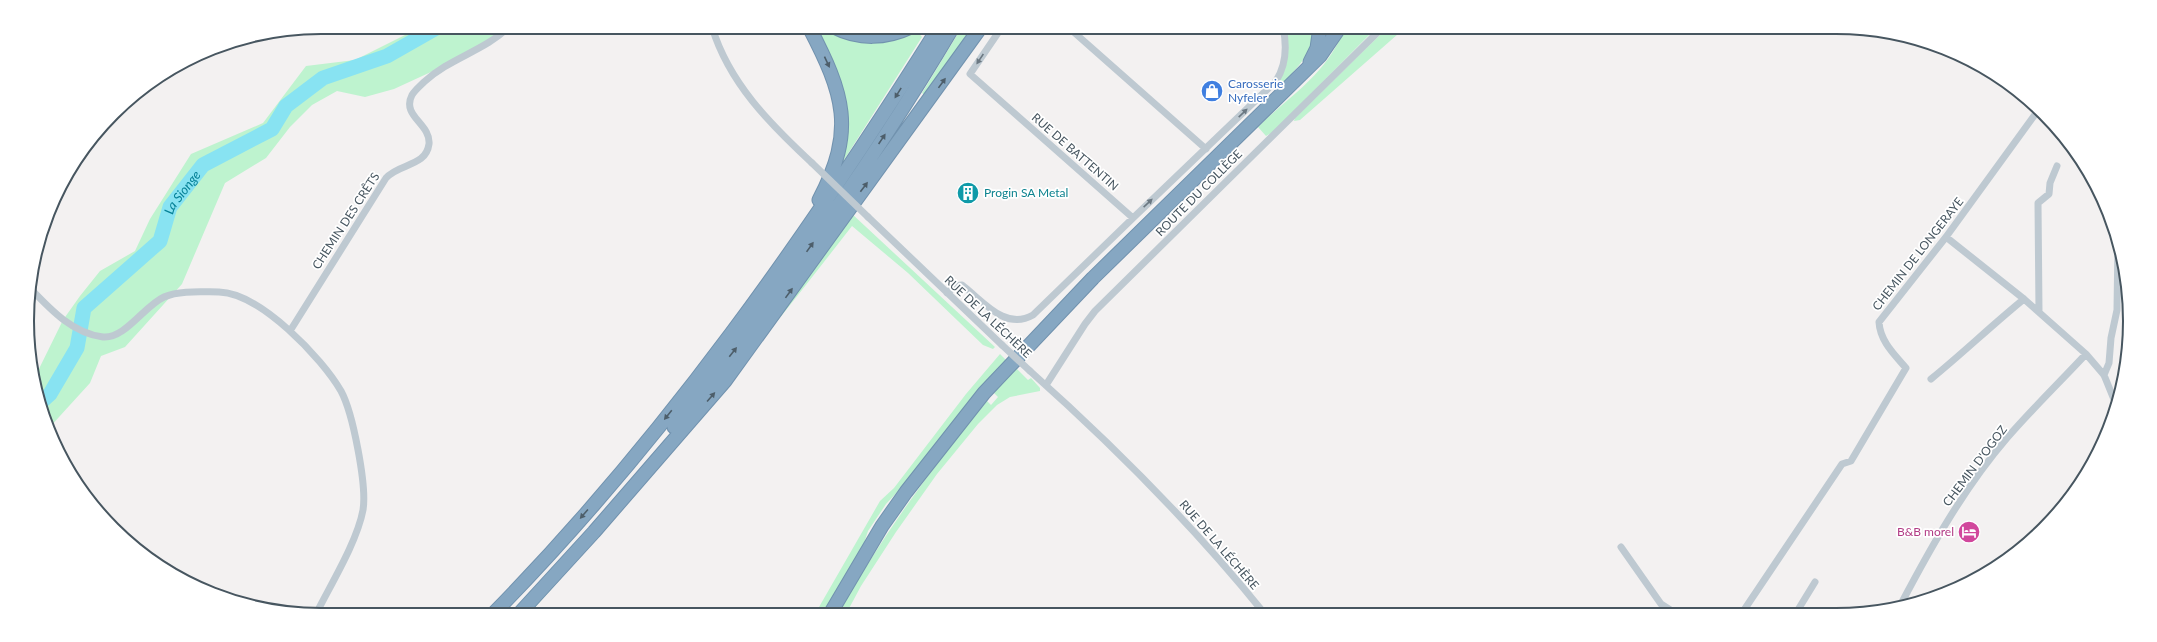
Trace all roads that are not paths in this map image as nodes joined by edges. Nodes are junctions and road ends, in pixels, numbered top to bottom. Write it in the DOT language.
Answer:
graph roads {
  1 [pos="500,34"];
  2 [pos="715,34"];
  3 [pos="813,34"];
  4 [pos="852,34"];
  5 [pos="893,34"];
  6 [pos="935,34"];
  7 [pos="949,34"];
  8 [pos="976,34"];
  9 [pos="997,34"];
  10 [pos="1076,34"];
  11 [pos="1284,34"];
  12 [pos="1319,34"];
  13 [pos="1335,34"];
  14 [pos="1375,34"];
  15 [pos="1308,66"];
  16 [pos="2035,114"];
  17 [pos="1206,149"];
  18 [pos="2057,166"];
  19 [pos="845,195"];
  20 [pos="1133,218"];
  21 [pos="1946,237"];
  22 [pos="793,250"];
  23 [pos="2118,268"];
  24 [pos="947,293"];
  25 [pos="35,294"];
  26 [pos="2024,298"];
  27 [pos="2039,311"];
  28 [pos="290,331"];
  29 [pos="2086,354"];
  30 [pos="2104,375"];
  31 [pos="1931,379"];
  32 [pos="1046,385"];
  33 [pos="2113,395"];
  34 [pos="1622,547"];
  35 [pos="1815,582"];
  36 [pos="1903,599"];
  37 [pos="319,608"];
  38 [pos="499,608"];
  39 [pos="514,608"];
  40 [pos="524,608"];
  41 [pos="833,608"];
  42 [pos="1259,608"];
  43 [pos="1667,608"];
  44 [pos="1745,608"];
  45 [pos="1799,608"];
  1 -- 28 [label="street, CHEMIN DES CRÊTS"];
  2 -- 19 [label="street, RUE DE LA LÉCHÈRE, bridge"];
  3 -- 22 [label="highway, one-way"];
  4 -- 5 [label="highway"];
  6 -- 22 [label="highway, one-way"];
  19 -- 7 [label="highway, one-way"];
  40 -- 8 [label="highway, one-way"];
  9 -- 20 [label="street, RUE DE BATTENTIN, one-way"];
  10 -- 17 [label="street"];
  17 -- 11 [label="street, one-way"];
  12 -- 15 [label="highway"];
  13 -- 15 [label="highway"];
  14 -- 32 [label="street, ROUTE DU COLLÈGE"];
  15 -- 41 [label="highway"];
  16 -- 21 [label="street, CHEMIN DE LONGERAYE"];
  20 -- 17 [label="street, one-way"];
  18 -- 27 [label="street"];
  19 -- 24 [label="street, RUE DE LA LÉCHÈRE, bridge"];
  39 -- 19 [label="highway, one-way"];
  20 -- 24 [label="street"];
  21 -- 26 [label="street"];
  21 -- 44 [label="street, CHEMIN DE LONGERAYE"];
  22 -- 38 [label="highway, one-way"];
  23 -- 30 [label="street"];
  24 -- 32 [label="street, RUE DE LA LÉCHÈRE, bridge"];
  25 -- 28 [label="street"];
  26 -- 27 [label="street"];
  26 -- 31 [label="street"];
  27 -- 29 [label="street"];
  28 -- 37 [label="street"];
  29 -- 30 [label="street"];
  29 -- 36 [label="street, CHEMIN D'OGOZ"];
  30 -- 33 [label="street"];
  32 -- 42 [label="street, RUE DE LA LÉCHÈRE"];
  34 -- 43 [label="street"];
  35 -- 45 [label="street"];
}
